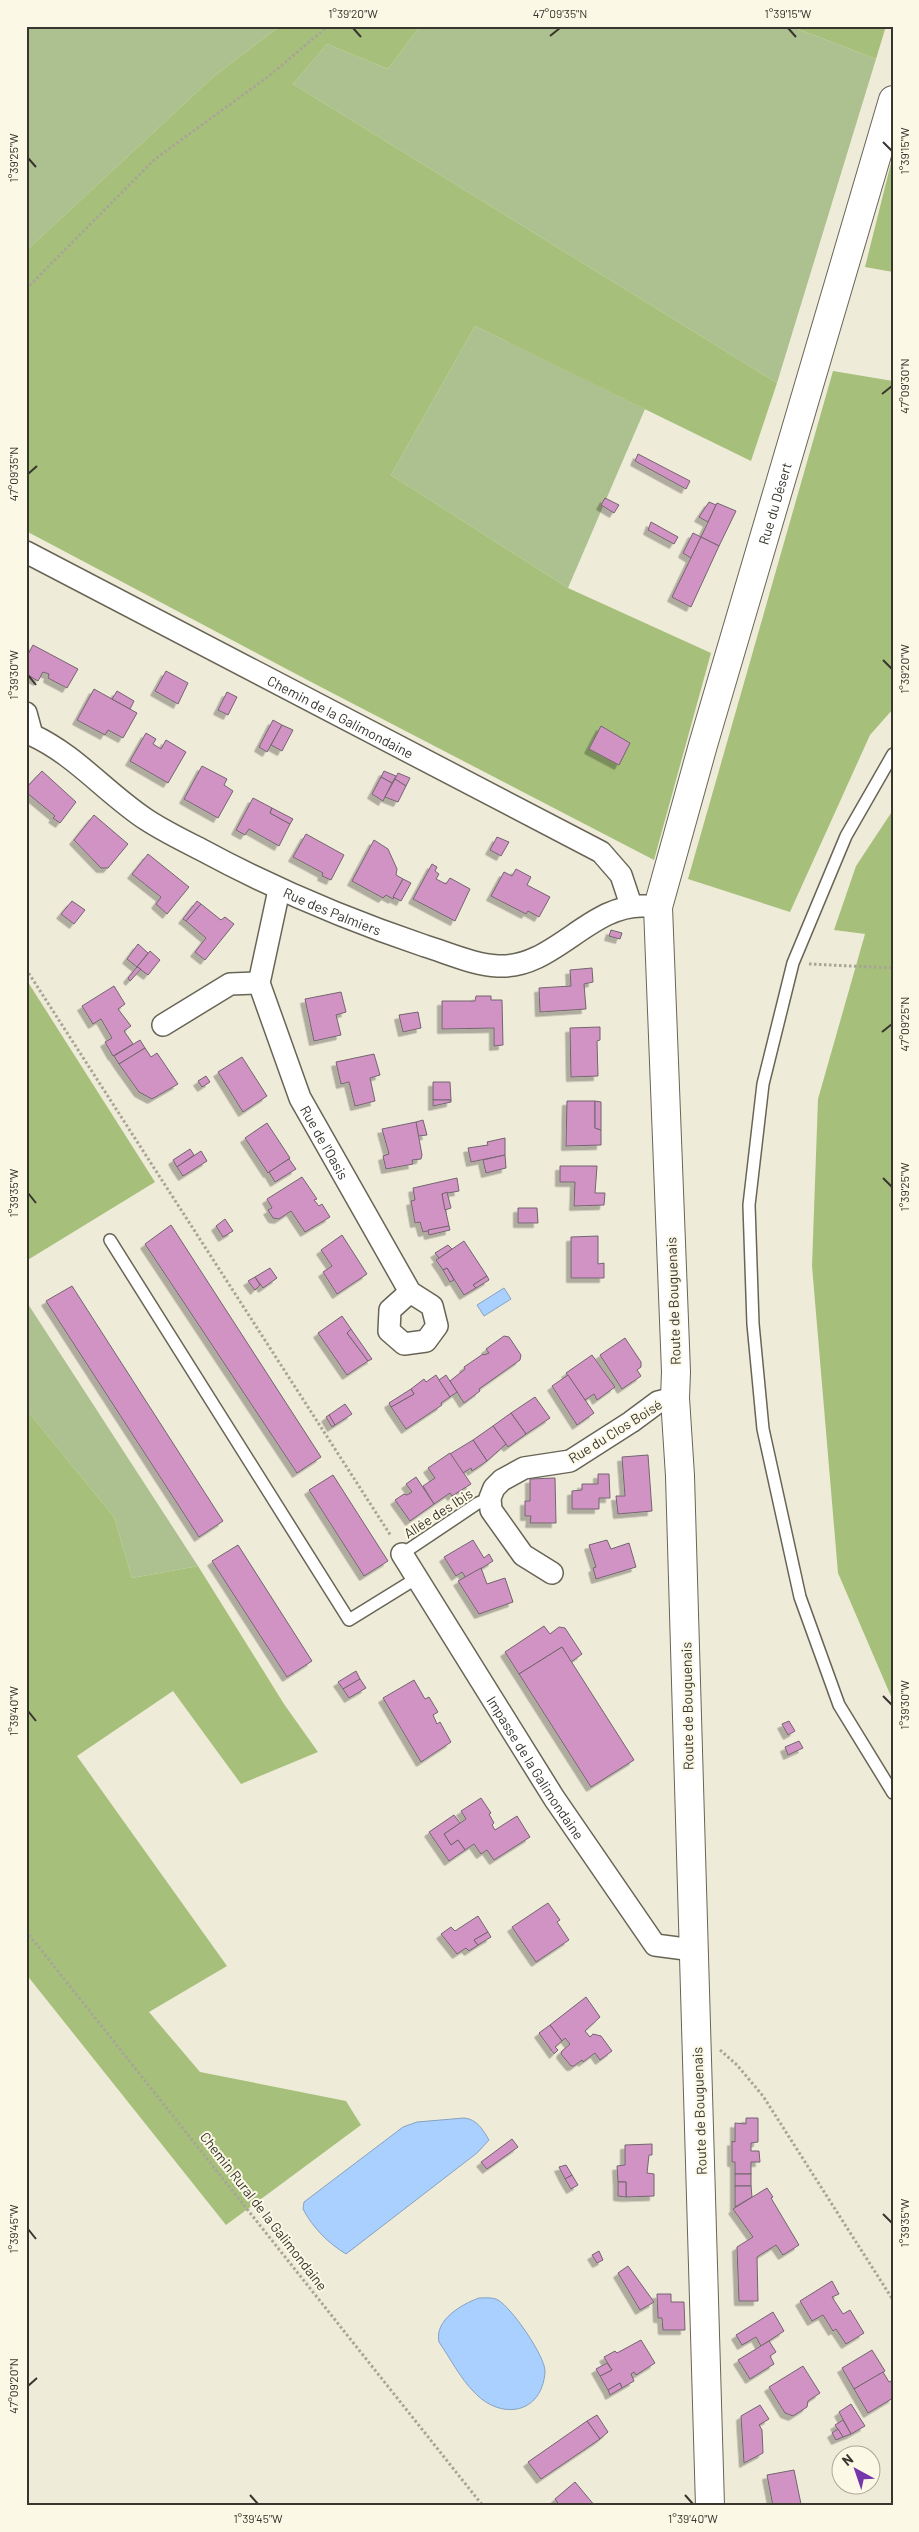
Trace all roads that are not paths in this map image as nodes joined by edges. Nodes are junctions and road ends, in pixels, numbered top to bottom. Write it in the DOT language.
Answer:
graph roads {
  1 [pos="893,100"];
  2 [pos="26,552"];
  3 [pos="26,713"];
  4 [pos="29,738"];
  5 [pos="893,754"];
  6 [pos="279,890"];
  7 [pos="645,906"];
  8 [pos="259,983"];
  9 [pos="163,1025"];
  10 [pos="110,1240"];
  11 [pos="410,1292"];
  12 [pos="674,1398"];
  13 [pos="490,1498"];
  14 [pos="402,1554"];
  15 [pos="552,1573"];
  16 [pos="417,1578"];
  17 [pos="893,1793"];
  18 [pos="693,1950"];
  19 [pos="710,2506"];
  1 -- 7 [label="street, Rue du Désert"];
  2 -- 7 [label="street, Chemin de la Galimondaine"];
  3 -- 4 [label="street, Rue des Palmiers"];
  4 -- 6 [label="street, Rue des Palmiers"];
  5 -- 17 [label="lane"];
  6 -- 7 [label="street, Rue des Palmiers"];
  6 -- 8 [label="street"];
  7 -- 12 [label="street, Route de Bouguenais"];
  8 -- 9 [label="street"];
  8 -- 11 [label="street, Rue de l'Oasis"];
  10 -- 16 [label="lane"];
  12 -- 13 [label="street, Rue du Clos Boisé"];
  12 -- 18 [label="street, Route de Bouguenais"];
  13 -- 14 [label="lane, Allée des Ibis"];
  13 -- 15 [label="street"];
  14 -- 16 [label="street, Impasse de la Galimondaine"];
  16 -- 18 [label="street, Impasse de la Galimondaine"];
  18 -- 19 [label="street, Route de Bouguenais"];
}
